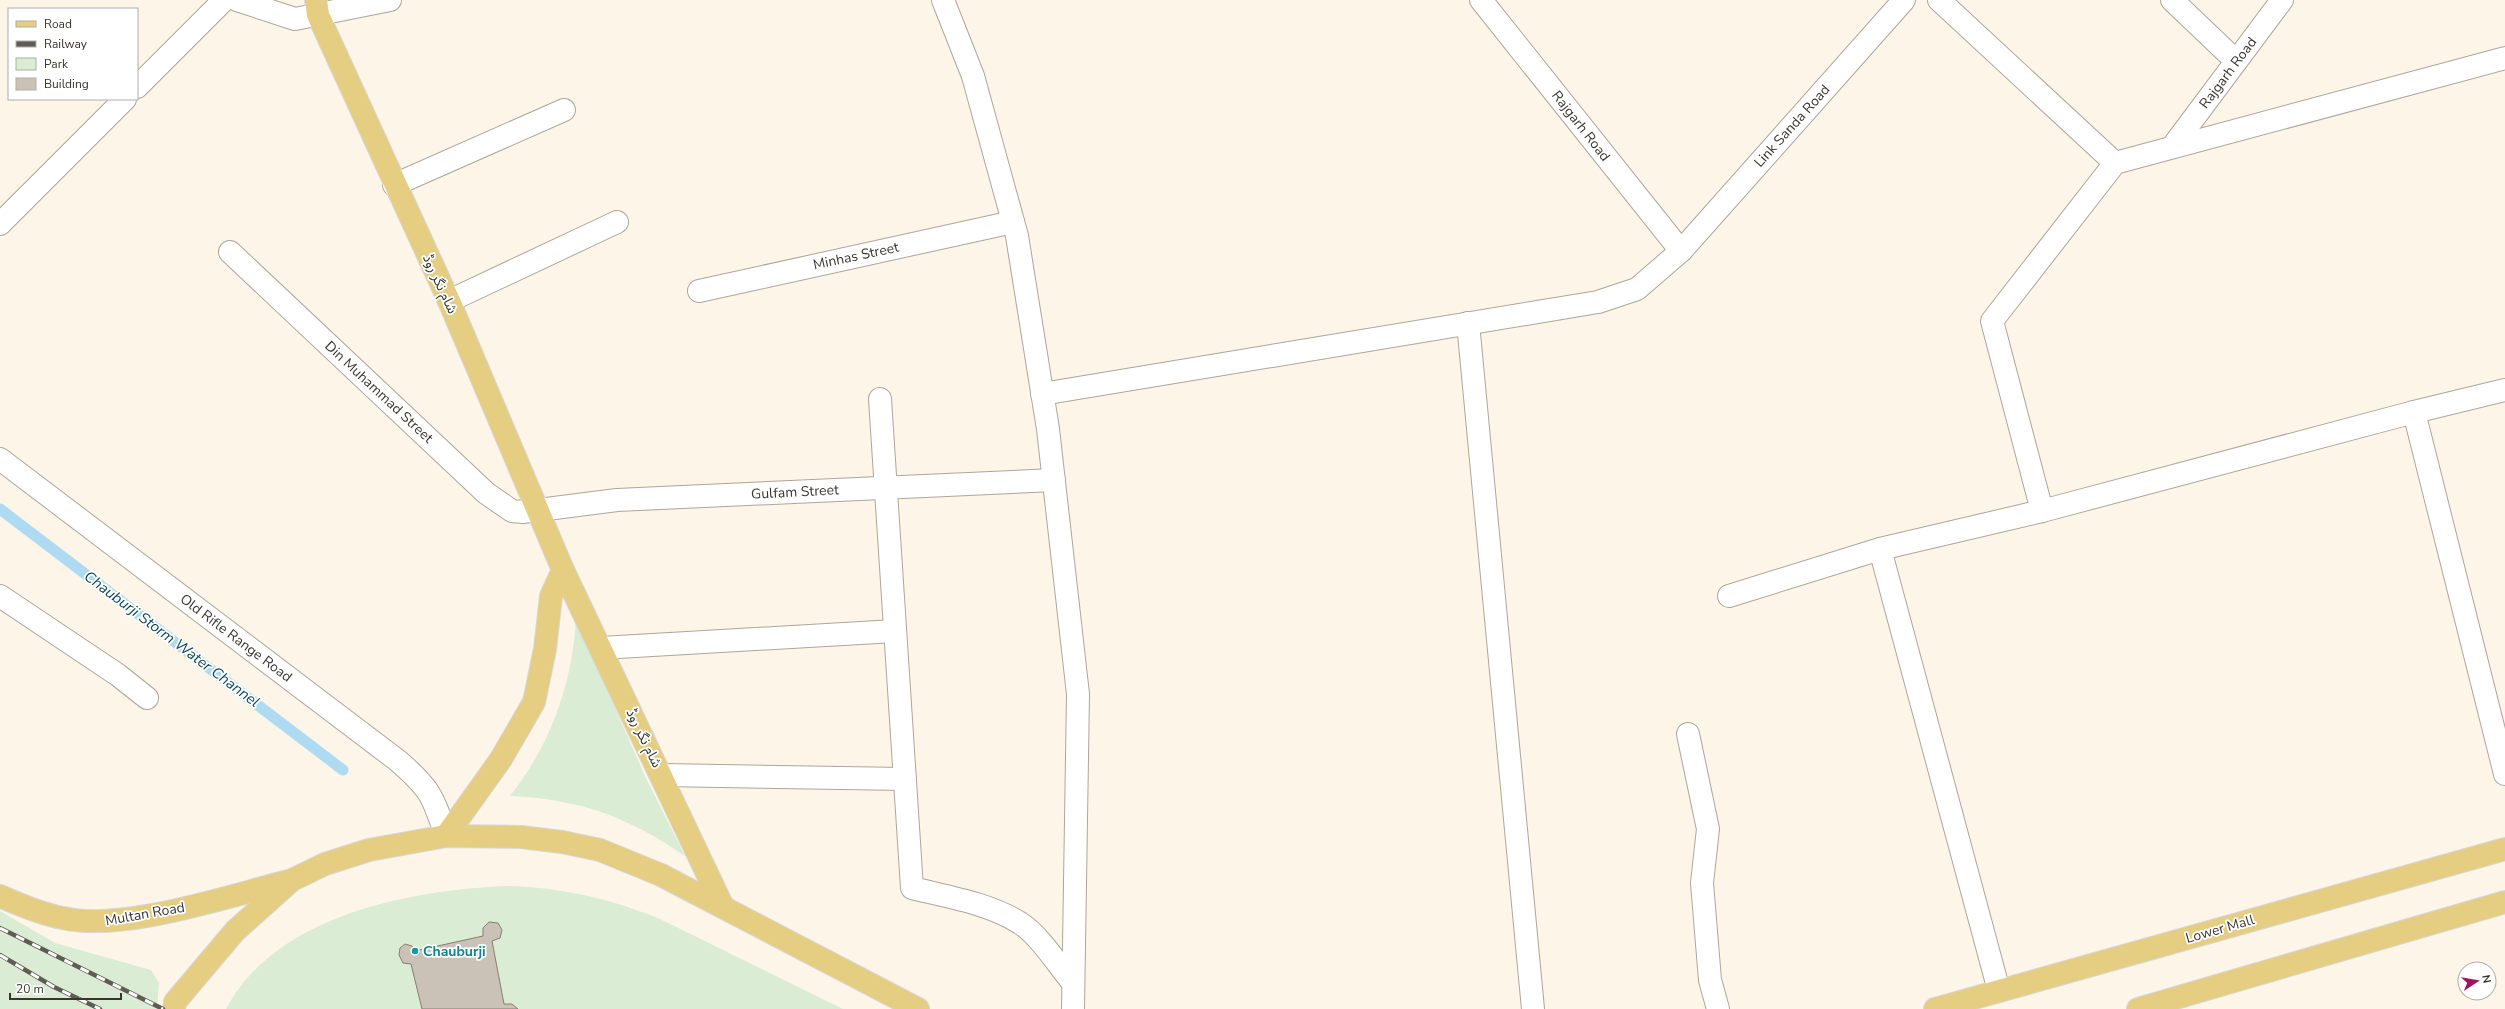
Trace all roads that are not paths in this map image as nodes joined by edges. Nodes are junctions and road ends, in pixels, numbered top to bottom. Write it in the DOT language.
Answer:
graph roads {
  1 [pos="224,0"];
  2 [pos="237,0"];
  3 [pos="390,0"];
  4 [pos="943,0"];
  5 [pos="1481,0"];
  6 [pos="1904,0"];
  7 [pos="1939,0"];
  8 [pos="2172,0"];
  9 [pos="2282,0"];
  10 [pos="317,7"];
  11 [pos="2505,58"];
  12 [pos="2236,61"];
  13 [pos="138,86"];
  14 [pos="124,100"];
  15 [pos="564,110"];
  16 [pos="2173,146"];
  17 [pos="2115,163"];
  18 [pos="394,185"];
  19 [pos="617,222"];
  20 [pos="1013,222"];
  21 [pos="0,224"];
  22 [pos="230,252"];
  23 [pos="1681,252"];
  24 [pos="699,291"];
  25 [pos="449,301"];
  26 [pos="1468,323"];
  27 [pos="2505,390"];
  28 [pos="1042,394"];
  29 [pos="880,398"];
  30 [pos="2414,412"];
  31 [pos="0,459"];
  32 [pos="1054,480"];
  33 [pos="885,488"];
  34 [pos="537,510"];
  35 [pos="2042,511"];
  36 [pos="1880,549"];
  37 [pos="562,570"];
  38 [pos="0,596"];
  39 [pos="1729,596"];
  40 [pos="895,631"];
  41 [pos="601,648"];
  42 [pos="147,698"];
  43 [pos="1688,734"];
  44 [pos="2505,774"];
  45 [pos="662,775"];
  46 [pos="905,779"];
  47 [pos="446,836"];
  48 [pos="2505,849"];
  49 [pos="292,880"];
  50 [pos="0,896"];
  51 [pos="2505,902"];
  52 [pos="723,908"];
  53 [pos="1073,983"];
  54 [pos="1999,991"];
  55 [pos="174,1009"];
  56 [pos="918,1009"];
  57 [pos="1073,1009"];
  58 [pos="1532,1009"];
  59 [pos="1718,1009"];
  60 [pos="1935,1009"];
  61 [pos="2138,1009"];
  1 -- 13 [label="street"];
  2 -- 10 [label="street"];
  3 -- 10 [label="street"];
  4 -- 20 [label="street"];
  5 -- 23 [label="street, Rajgarh Road"];
  6 -- 23 [label="street, Link Sanda Road"];
  7 -- 17 [label="street"];
  8 -- 12 [label="street"];
  9 -- 12 [label="street, Rajgarh Road"];
  10 -- 18 [label="main road, شام نگر روڈ"];
  11 -- 16 [label="street"];
  12 -- 16 [label="street, Rajgarh Road"];
  14 -- 21 [label="street"];
  15 -- 18 [label="street"];
  16 -- 17 [label="street"];
  17 -- 35 [label="street"];
  18 -- 25 [label="main road, شام نگر روڈ"];
  19 -- 25 [label="street"];
  20 -- 24 [label="street, Minhas Street"];
  20 -- 28 [label="street"];
  22 -- 34 [label="street, Din Muhammad Street"];
  23 -- 26 [label="street, Link Sanda Road"];
  25 -- 34 [label="main road, شام نگر روڈ"];
  26 -- 28 [label="street, Link Sanda Road"];
  26 -- 58 [label="street"];
  27 -- 30 [label="street"];
  28 -- 32 [label="street"];
  29 -- 33 [label="street"];
  30 -- 35 [label="street"];
  30 -- 44 [label="street"];
  31 -- 47 [label="street, Old Rifle Range Road"];
  32 -- 33 [label="street, Gulfam Street"];
  32 -- 53 [label="street"];
  33 -- 34 [label="street, Gulfam Street"];
  33 -- 40 [label="street"];
  34 -- 37 [label="main road, شام نگر روڈ"];
  35 -- 36 [label="street"];
  36 -- 39 [label="street"];
  36 -- 54 [label="street"];
  37 -- 41 [label="main road, شام نگر روڈ"];
  37 -- 47 [label="main road"];
  38 -- 42 [label="street"];
  40 -- 41 [label="street"];
  40 -- 46 [label="street"];
  41 -- 45 [label="main road, شام نگر روڈ"];
  43 -- 59 [label="street"];
  45 -- 46 [label="street"];
  45 -- 52 [label="main road, شام نگر روڈ"];
  46 -- 53 [label="street"];
  47 -- 49 [label="main road"];
  47 -- 52 [label="main road"];
  48 -- 54 [label="main road, Lower Mall"];
  49 -- 50 [label="main road, Multan Road"];
  49 -- 55 [label="main road"];
  51 -- 61 [label="main road"];
  52 -- 56 [label="main road"];
  53 -- 57 [label="street"];
  54 -- 60 [label="main road, Lower Mall"];
}
